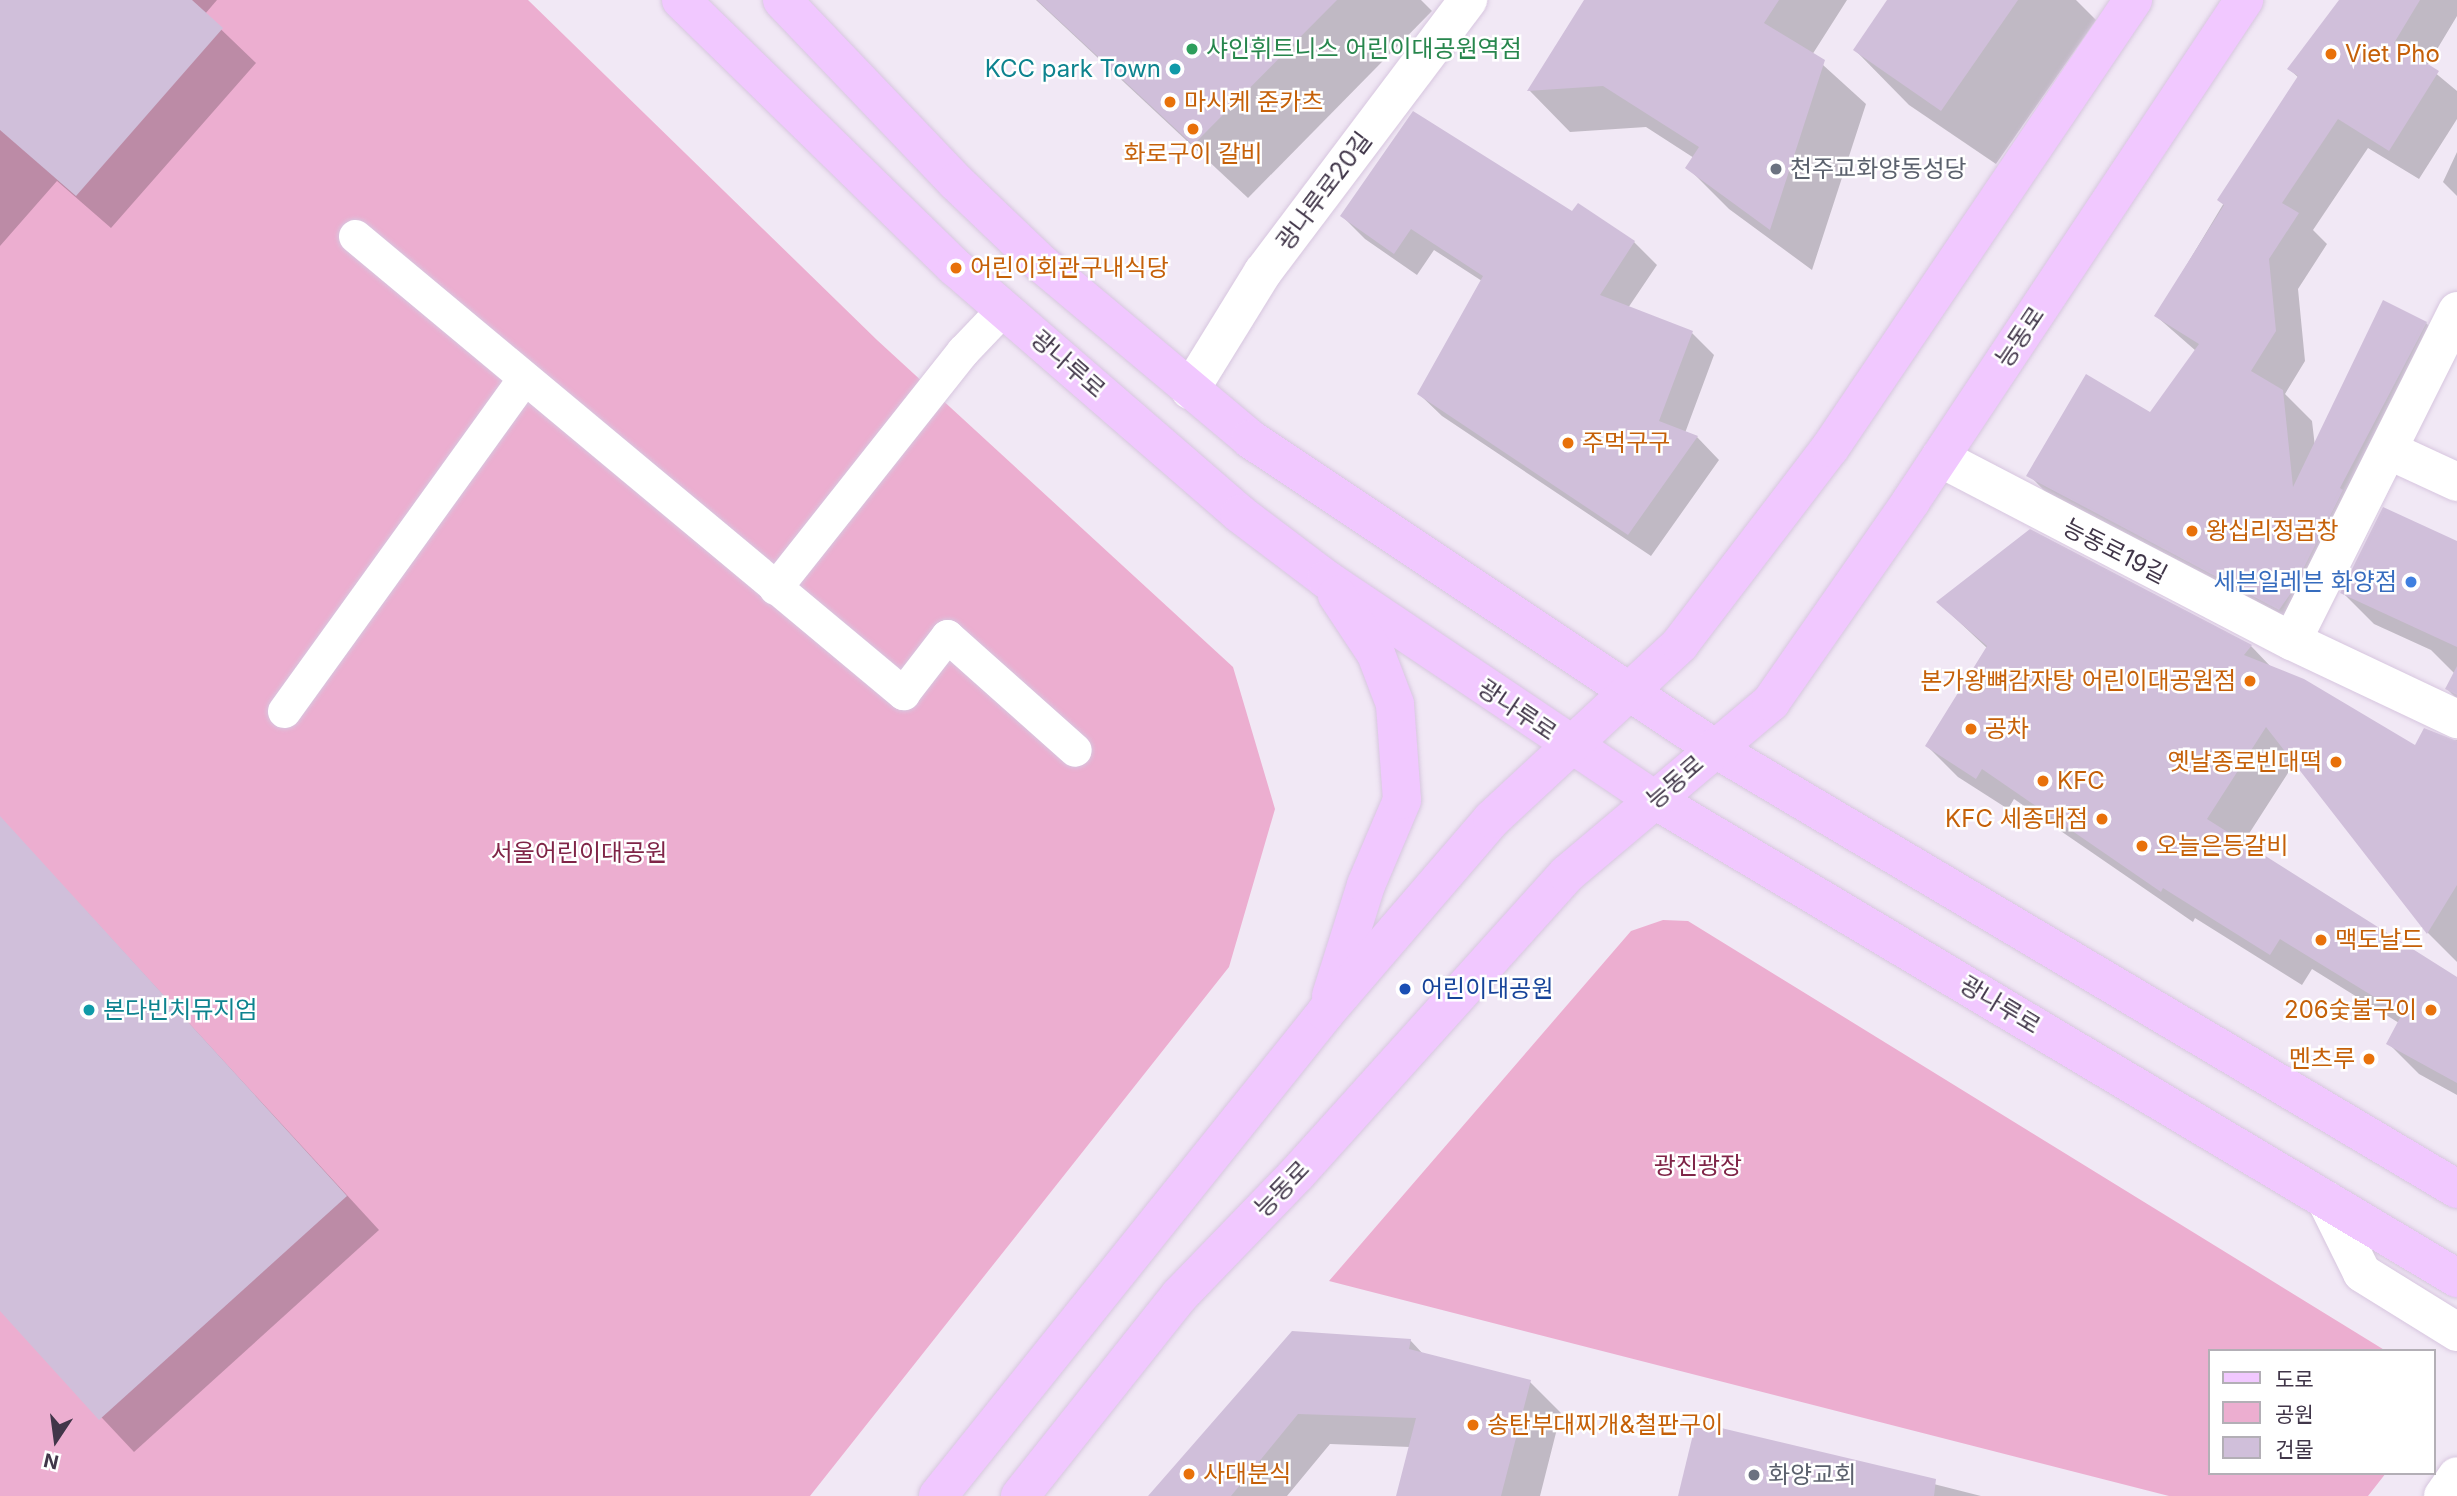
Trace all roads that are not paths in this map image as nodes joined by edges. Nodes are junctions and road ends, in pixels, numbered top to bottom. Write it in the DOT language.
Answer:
graph roads {
  1 [pos="681,0"];
  2 [pos="782,0"];
  3 [pos="1468,0"];
  4 [pos="2133,0"];
  5 [pos="2244,0"];
  6 [pos="355,236"];
  7 [pos="1004,308"];
  8 [pos="2457,311"];
  9 [pos="524,378"];
  10 [pos="1190,390"];
  11 [pos="2390,451"];
  12 [pos="1940,458"];
  13 [pos="2457,482"];
  14 [pos="1326,579"];
  15 [pos="775,588"];
  16 [pos="2292,641"];
  17 [pos="1624,692"];
  18 [pos="284,711"];
  19 [pos="2457,719"];
  20 [pos="1569,745"];
  21 [pos="1714,748"];
  22 [pos="1075,750"];
  23 [pos="1655,800"];
  24 [pos="1326,1012"];
  25 [pos="2457,1189"];
  26 [pos="2326,1200"];
  27 [pos="2457,1278"];
  28 [pos="2457,1332"];
  29 [pos="2457,1476"];
  30 [pos="937,1496"];
  31 [pos="1020,1496"];
  32 [pos="2443,1496"];
  1 -- 7 [label="main road, 광나루로"];
  2 -- 10 [label="main road"];
  3 -- 10 [label="street, 광나루로20길"];
  4 -- 17 [label="main road"];
  5 -- 12 [label="main road, 능동로"];
  6 -- 9 [label="lane"];
  7 -- 14 [label="main road, 광나루로"];
  7 -- 15 [label="lane"];
  8 -- 11 [label="street"];
  9 -- 15 [label="lane"];
  9 -- 18 [label="lane"];
  10 -- 17 [label="main road"];
  11 -- 13 [label="street"];
  11 -- 16 [label="street"];
  12 -- 16 [label="street, 능동로19길"];
  12 -- 21 [label="main road, 능동로"];
  14 -- 20 [label="main road, 광나루로"];
  14 -- 24 [label="main road"];
  15 -- 22 [label="lane"];
  16 -- 19 [label="street, 능동로19길"];
  17 -- 20 [label="main road"];
  17 -- 21 [label="main road"];
  20 -- 23 [label="main road, 광나루로"];
  20 -- 24 [label="main road"];
  21 -- 23 [label="main road, 능동로"];
  21 -- 25 [label="main road"];
  23 -- 26 [label="main road, 광나루로"];
  23 -- 31 [label="main road, 능동로"];
  24 -- 30 [label="main road"];
  26 -- 27 [label="main road, 광나루로"];
  26 -- 28 [label="street"];
  29 -- 32 [label="street"];
}
